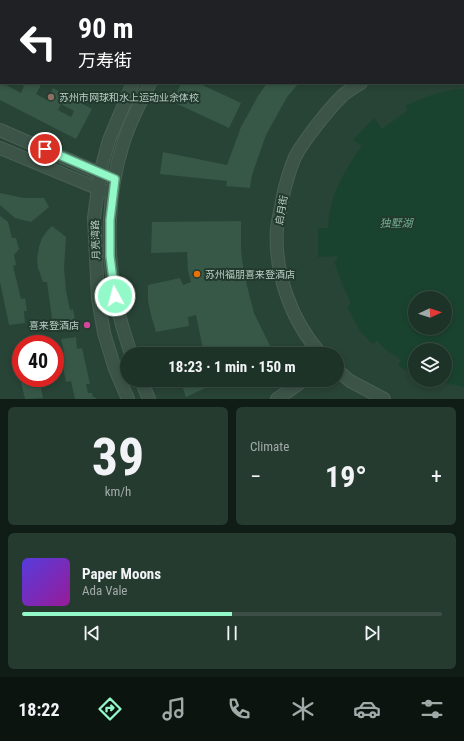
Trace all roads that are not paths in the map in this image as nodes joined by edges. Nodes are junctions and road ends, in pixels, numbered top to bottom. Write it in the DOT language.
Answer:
graph roads {
  1 [pos="133,84"];
  2 [pos="150,84"];
  3 [pos="360,84"];
  4 [pos="0,130"];
  5 [pos="0,148"];
  6 [pos="100,173"];
  7 [pos="115,179"];
  8 [pos="97,189"];
  9 [pos="112,194"];
  10 [pos="129,347"];
  11 [pos="316,347"];
  12 [pos="344,376"];
  13 [pos="144,387"];
  14 [pos="294,387"];
  15 [pos="128,399"];
  16 [pos="149,399"];
  17 [pos="277,399"];
  18 [pos="384,399"];
  1 -- 6 [label="street, 月亮湾路"];
  2 -- 7 [label="street, 月亮湾路"];
  3 -- 11 [label="street, 启月街"];
  4 -- 6 [label="street"];
  5 -- 8 [label="street"];
  6 -- 7 [label="street"];
  6 -- 8 [label="street, 月亮湾路"];
  7 -- 9 [label="street, 月亮湾路"];
  8 -- 9 [label="street"];
  8 -- 15 [label="street, 月亮湾路"];
  9 -- 10 [label="street, 月亮湾路"];
  12 -- 18 [label="street"];
  13 -- 16 [label="street"];
  14 -- 17 [label="street"];
}
